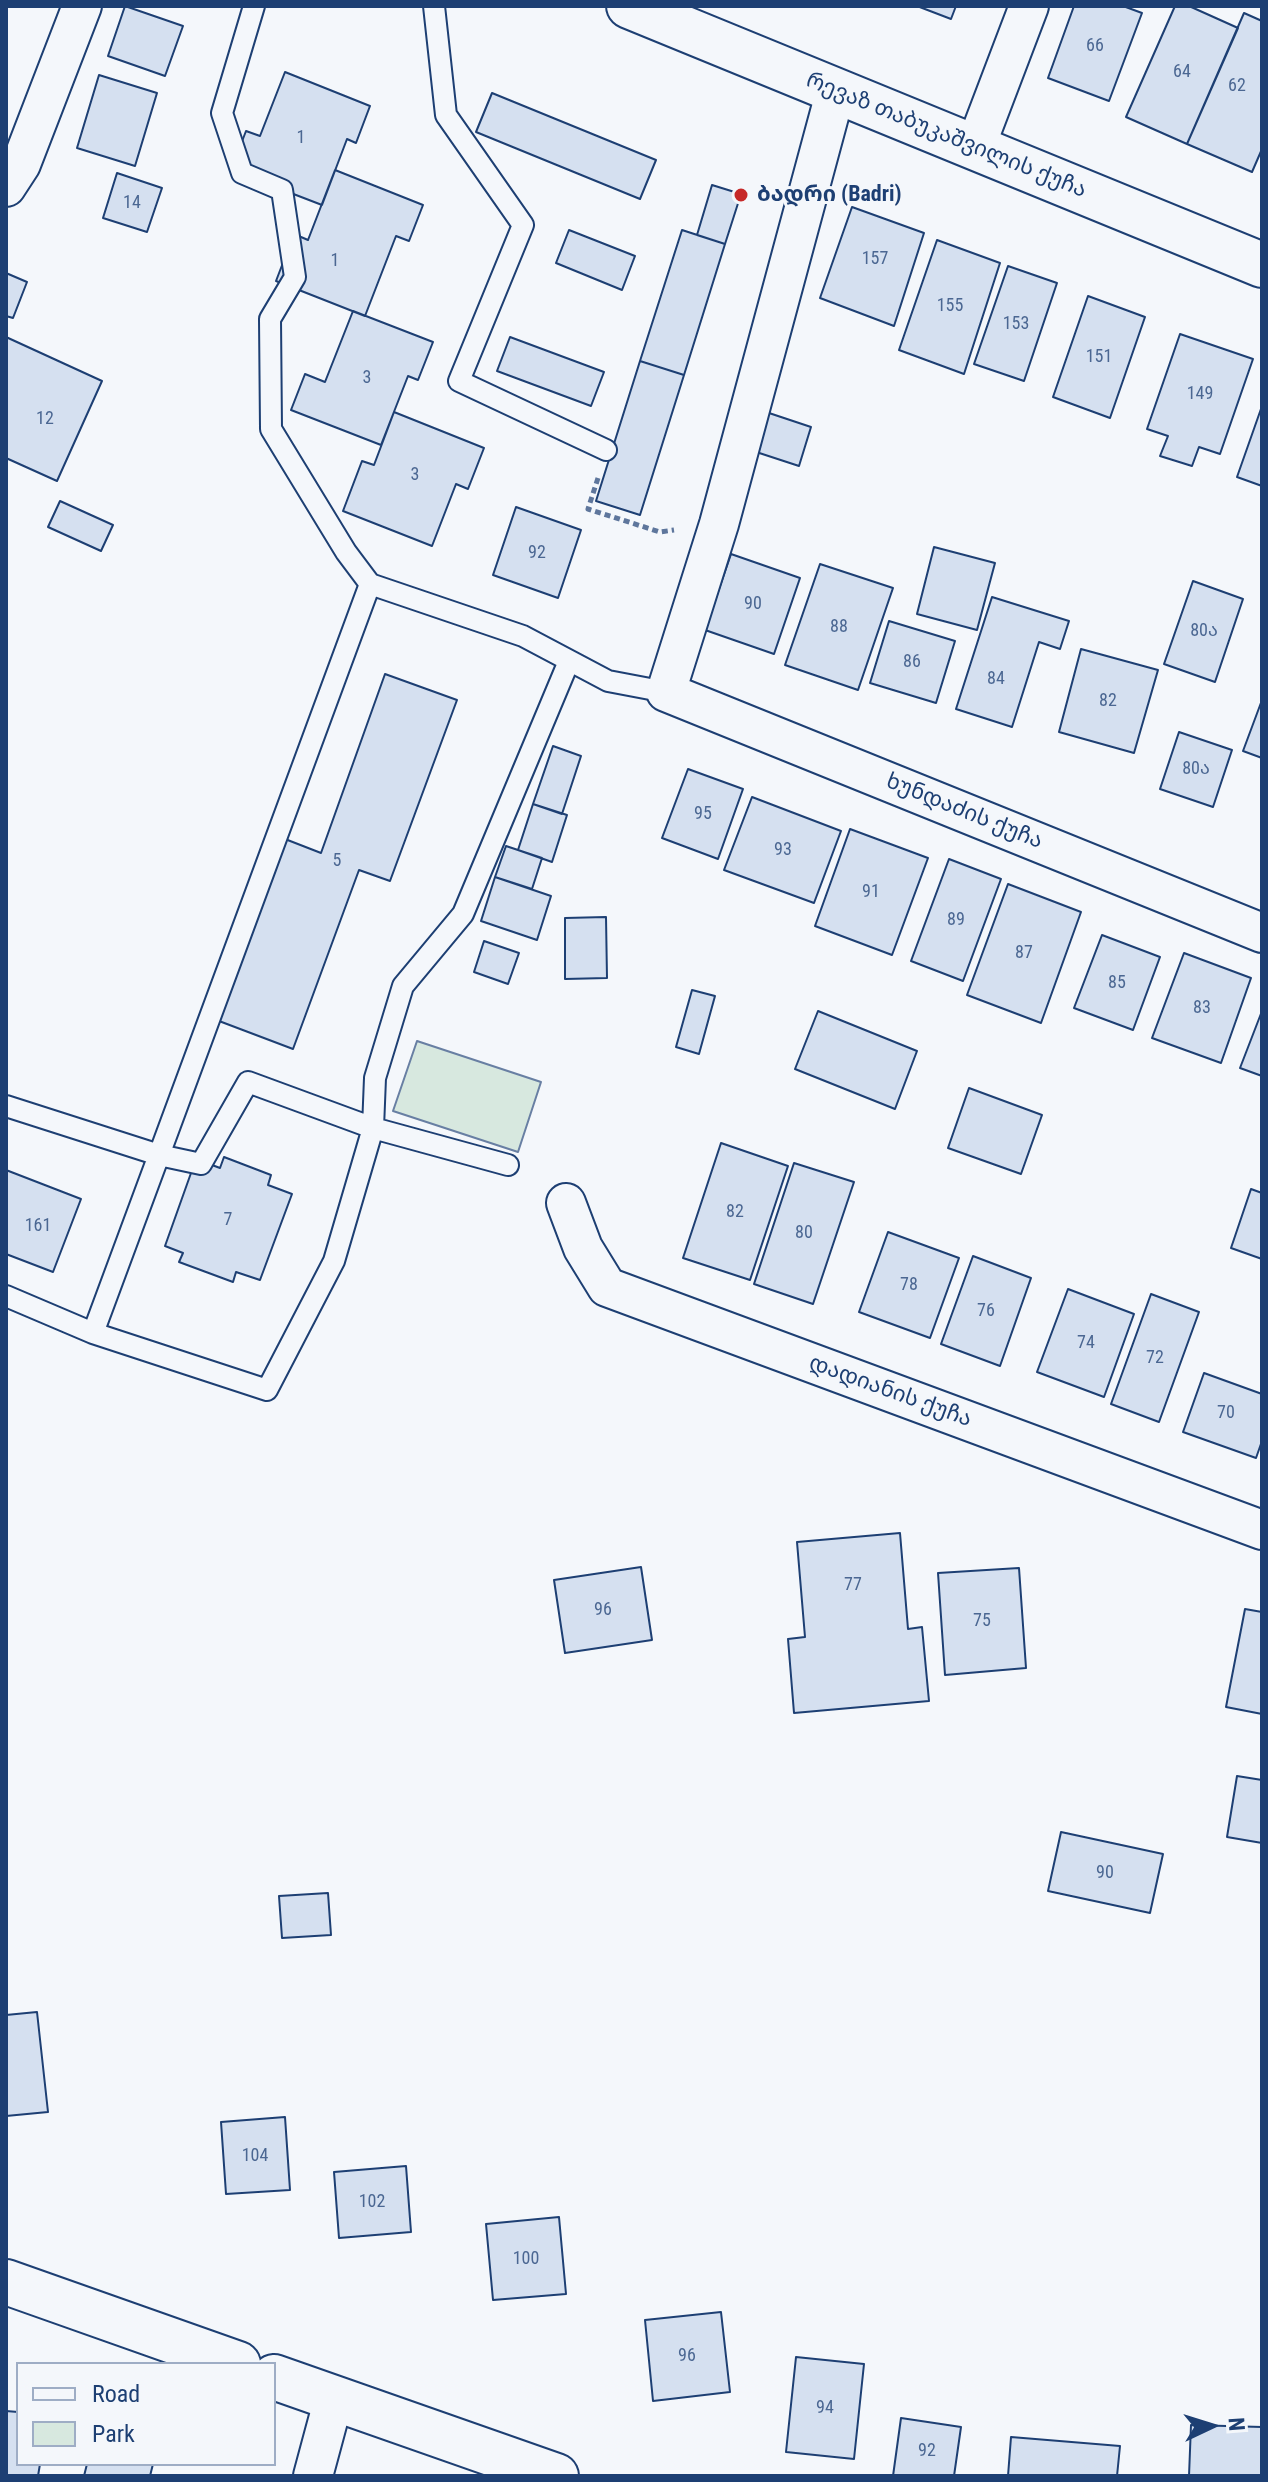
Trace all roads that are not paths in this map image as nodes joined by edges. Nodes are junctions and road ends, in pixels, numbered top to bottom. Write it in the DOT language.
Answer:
graph roads {
  1 [pos="82,6"];
  2 [pos="254,6"];
  3 [pos="434,6"];
  4 [pos="629,6"];
  5 [pos="1029,6"];
  6 [pos="836,90"];
  7 [pos="975,148"];
  8 [pos="6,187"];
  9 [pos="1262,265"];
  10 [pos="606,450"];
  11 [pos="370,584"];
  12 [pos="569,661"];
  13 [pos="666,692"];
  14 [pos="1262,933"];
  15 [pos="6,1106"];
  16 [pos="373,1128"];
  17 [pos="159,1155"];
  18 [pos="508,1165"];
  19 [pos="566,1203"];
  20 [pos="6,1296"];
  21 [pos="93,1333"];
  22 [pos="1262,1530"];
  23 [pos="6,2282"];
  24 [pos="232,2362"];
  25 [pos="276,2378"];
  26 [pos="334,2398"];
  27 [pos="313,2476"];
  28 [pos="556,2476"];
  1 -- 8 [label="street"];
  2 -- 11 [label="lane"];
  3 -- 10 [label="lane"];
  4 -- 6 [label="main road, რევაზ თაბუკაშვილის ქუჩა"];
  5 -- 7 [label="street"];
  6 -- 7 [label="main road, რევაზ თაბუკაშვილის ქუჩა"];
  6 -- 13 [label="street"];
  7 -- 9 [label="main road, რევაზ თაბუკაშვილის ქუჩა"];
  11 -- 12 [label="lane"];
  11 -- 17 [label="lane"];
  12 -- 13 [label="lane"];
  12 -- 16 [label="lane"];
  13 -- 14 [label="street, ხუნდაძის ქუჩა"];
  15 -- 17 [label="lane"];
  16 -- 17 [label="lane"];
  16 -- 18 [label="lane"];
  16 -- 21 [label="lane"];
  17 -- 21 [label="lane"];
  19 -- 22 [label="street, დადიანის ქუჩა"];
  20 -- 21 [label="lane"];
  23 -- 24 [label="main road"];
  25 -- 26 [label="main road"];
  26 -- 27 [label="street"];
  26 -- 28 [label="main road"];
}
